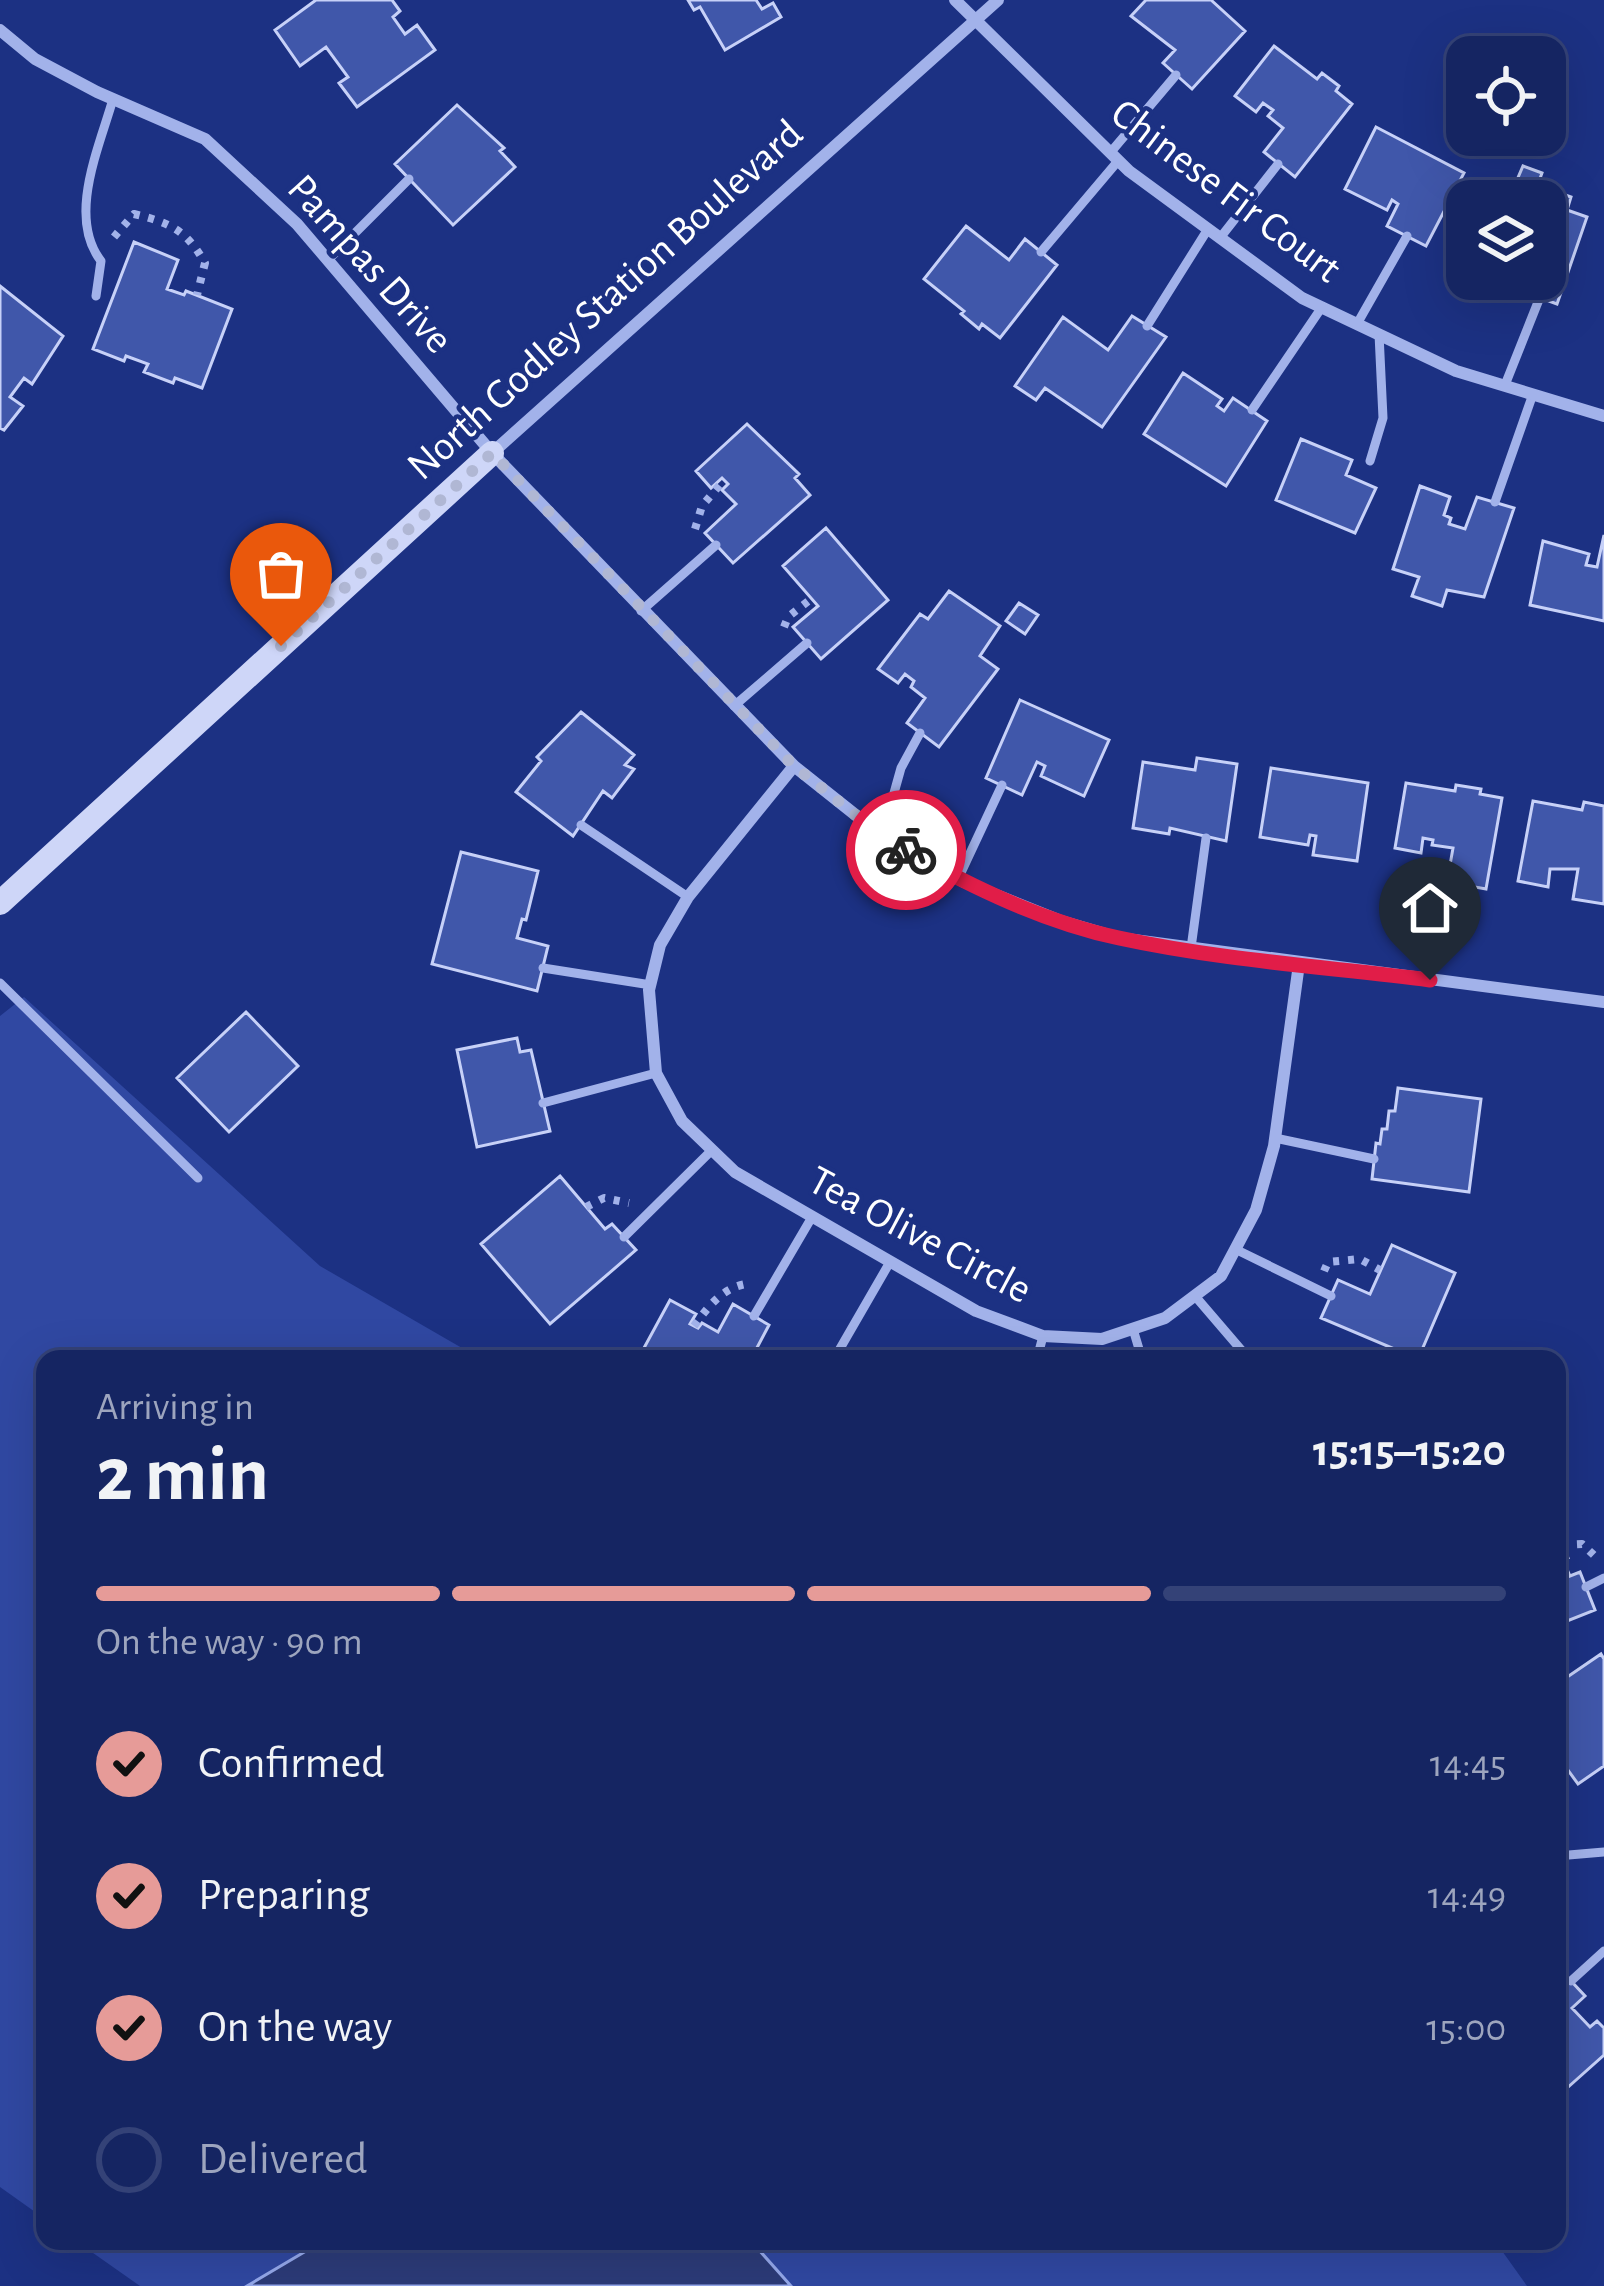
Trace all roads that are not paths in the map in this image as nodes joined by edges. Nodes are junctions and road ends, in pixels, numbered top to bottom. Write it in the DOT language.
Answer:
graph roads {
  1 [pos="955,0"];
  2 [pos="998,0"];
  3 [pos="975,21"];
  4 [pos="0,30"];
  5 [pos="1176,75"];
  6 [pos="113,99"];
  7 [pos="1114,157"];
  8 [pos="1278,164"];
  9 [pos="409,179"];
  10 [pos="1208,229"];
  11 [pos="1407,236"];
  12 [pos="1220,238"];
  13 [pos="1041,252"];
  14 [pos="328,260"];
  15 [pos="96,296"];
  16 [pos="1539,300"];
  17 [pos="1322,307"];
  18 [pos="1357,324"];
  19 [pos="1147,326"];
  20 [pos="1379,334"];
  21 [pos="1504,385"];
  22 [pos="1533,394"];
  23 [pos="1252,410"];
  24 [pos="1604,416"];
  25 [pos="492,453"];
  26 [pos="1370,461"];
  27 [pos="1495,502"];
  28 [pos="712,549"];
  29 [pos="641,610"];
  30 [pos="806,643"];
  31 [pos="734,706"];
  32 [pos="920,733"];
  33 [pos="794,766"];
  34 [pos="1002,785"];
  35 [pos="581,825"];
  36 [pos="882,836"];
  37 [pos="1206,838"];
  38 [pos="958,879"];
  39 [pos="688,897"];
  40 [pos="0,903"];
  41 [pos="1191,948"];
  42 [pos="1299,964"];
  43 [pos="543,968"];
  44 [pos="0,983"];
  45 [pos="651,985"];
  46 [pos="1604,1002"];
  47 [pos="656,1072"];
  48 [pos="544,1103"];
  49 [pos="1275,1138"];
  50 [pos="712,1150"];
  51 [pos="1374,1159"];
  52 [pos="198,1178"];
  53 [pos="812,1217"];
  54 [pos="624,1237"];
  55 [pos="1235,1249"];
  56 [pos="890,1262"];
  57 [pos="1195,1296"];
  58 [pos="1330,1296"];
  59 [pos="754,1316"];
  60 [pos="1133,1329"];
  61 [pos="1043,1336"];
  62 [pos="839,1350"];
  63 [pos="1039,1350"];
  64 [pos="1139,1350"];
  65 [pos="1241,1350"];
  66 [pos="1604,1578"];
  67 [pos="1586,1587"];
  68 [pos="1604,1852"];
  69 [pos="1566,1855"];
  70 [pos="1604,1951"];
  71 [pos="1571,1981"];
  1 -- 3 [label="street, Chinese Fir Court"];
  2 -- 3 [label="street, North Godley Station Boulevard"];
  3 -- 7 [label="street, Chinese Fir Court"];
  3 -- 25 [label="street, North Godley Station Boulevard"];
  4 -- 6 [label="street, Pampas Drive"];
  5 -- 7 [label="lane"];
  6 -- 14 [label="street, Pampas Drive"];
  6 -- 15 [label="lane"];
  7 -- 10 [label="street, Chinese Fir Court"];
  7 -- 13 [label="lane"];
  8 -- 12 [label="lane"];
  9 -- 14 [label="lane"];
  10 -- 12 [label="street, Chinese Fir Court"];
  10 -- 19 [label="lane"];
  11 -- 18 [label="lane"];
  12 -- 17 [label="street, Chinese Fir Court"];
  14 -- 25 [label="street, Pampas Drive"];
  16 -- 21 [label="lane"];
  17 -- 18 [label="street, Chinese Fir Court"];
  17 -- 23 [label="lane"];
  18 -- 20 [label="street, Chinese Fir Court"];
  20 -- 21 [label="street, Chinese Fir Court"];
  20 -- 26 [label="lane"];
  21 -- 22 [label="street, Chinese Fir Court"];
  22 -- 24 [label="street, Chinese Fir Court"];
  22 -- 27 [label="lane"];
  25 -- 29 [label="street, Pampas Drive"];
  25 -- 40 [label="street, North Godley Station Boulevard"];
  28 -- 29 [label="lane"];
  29 -- 31 [label="street, Pampas Drive"];
  30 -- 31 [label="lane"];
  31 -- 33 [label="street, Pampas Drive"];
  32 -- 36 [label="lane"];
  33 -- 36 [label="street, Pampas Drive"];
  33 -- 39 [label="street, Tea Olive Circle"];
  34 -- 38 [label="lane"];
  35 -- 39 [label="lane"];
  36 -- 38 [label="street, Pampas Drive"];
  37 -- 41 [label="lane"];
  38 -- 41 [label="street, Pampas Drive"];
  39 -- 45 [label="street, Tea Olive Circle"];
  41 -- 42 [label="street, Pampas Drive"];
  42 -- 46 [label="street, Pampas Drive"];
  42 -- 49 [label="street, Tea Olive Circle"];
  43 -- 45 [label="lane"];
  44 -- 52 [label="lane"];
  45 -- 47 [label="street, Tea Olive Circle"];
  47 -- 48 [label="lane"];
  47 -- 50 [label="street, Tea Olive Circle"];
  49 -- 51 [label="lane"];
  49 -- 55 [label="street, Tea Olive Circle"];
  50 -- 53 [label="street, Tea Olive Circle"];
  50 -- 54 [label="lane"];
  53 -- 56 [label="street, Tea Olive Circle"];
  53 -- 59 [label="lane"];
  55 -- 57 [label="street, Tea Olive Circle"];
  55 -- 58 [label="lane"];
  56 -- 61 [label="street, Tea Olive Circle"];
  56 -- 62 [label="lane"];
  57 -- 60 [label="street, Tea Olive Circle"];
  57 -- 65 [label="lane"];
  60 -- 61 [label="street, Tea Olive Circle"];
  60 -- 64 [label="lane"];
  61 -- 63 [label="lane"];
  66 -- 67 [label="lane"];
  68 -- 69 [label="lane"];
  70 -- 71 [label="lane"];
}
